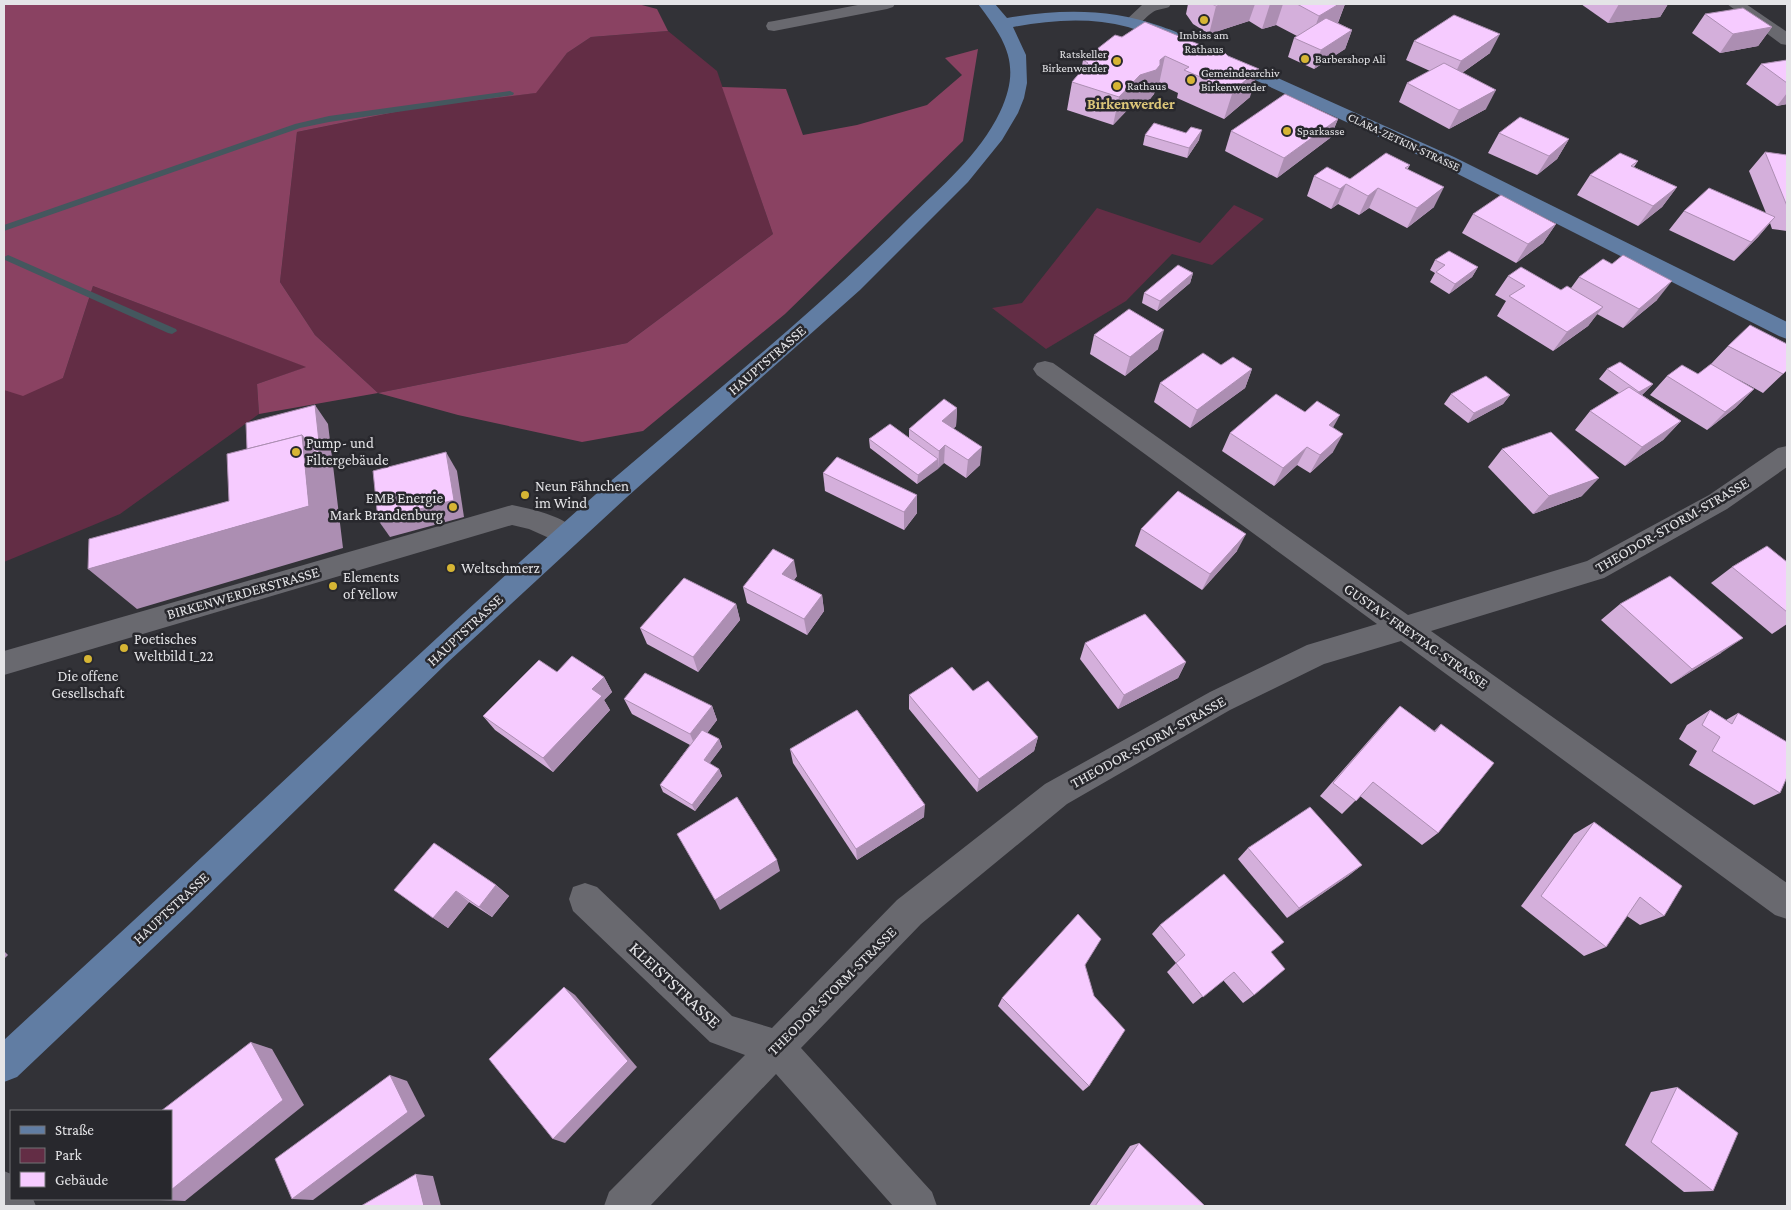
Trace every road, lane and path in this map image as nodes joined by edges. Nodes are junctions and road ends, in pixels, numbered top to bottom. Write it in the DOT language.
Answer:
graph roads {
  1 [pos="887,4"];
  2 [pos="1163,4"];
  3 [pos="1735,4"];
  4 [pos="995,13"];
  5 [pos="1132,22"];
  6 [pos="774,26"];
  7 [pos="1787,40"];
  8 [pos="1787,332"];
  9 [pos="1045,369"];
  10 [pos="1787,455"];
  11 [pos="567,536"];
  12 [pos="1405,627"];
  13 [pos="4,662"];
  14 [pos="585,899"];
  15 [pos="1787,903"];
  16 [pos="776,1047"];
  17 [pos="4,1064"];
  18 [pos="623,1206"];
  19 [pos="918,1206"];
  1 -- 6 [label="street"];
  2 -- 5 [label="street"];
  3 -- 7 [label="street"];
  4 -- 5 [label="main road, CLARA-ZETKIN-STRASSE"];
  4 -- 11 [label="main road, HAUPTSTRASSE"];
  5 -- 8 [label="main road, CLARA-ZETKIN-STRASSE"];
  9 -- 12 [label="street, GUSTAV-FREYTAG-STRASSE"];
  10 -- 12 [label="street, THEODOR-STORM-STRASSE"];
  11 -- 13 [label="street, BIRKENWERDERSTRASSE"];
  11 -- 17 [label="main road, HAUPTSTRASSE"];
  12 -- 15 [label="street, GUSTAV-FREYTAG-STRASSE"];
  12 -- 16 [label="street, THEODOR-STORM-STRASSE"];
  14 -- 16 [label="street, KLEISTSTRASSE"];
  16 -- 18 [label="street, THEODOR-STORM-STRASSE"];
  16 -- 19 [label="street"];
}
